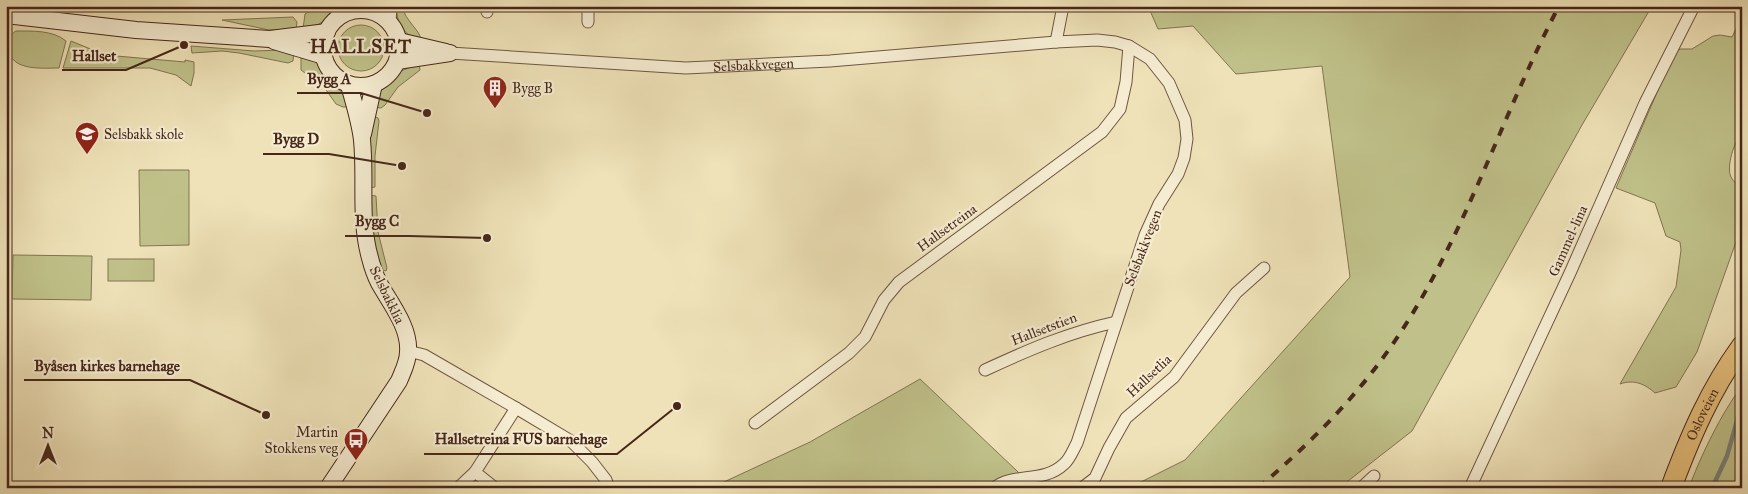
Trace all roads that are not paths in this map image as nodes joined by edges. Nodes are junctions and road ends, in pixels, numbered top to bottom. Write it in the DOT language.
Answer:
graph roads {
  1 [pos="391,6"];
  2 [pos="588,6"];
  3 [pos="1063,6"];
  4 [pos="1694,6"];
  5 [pos="368,8"];
  6 [pos="6,15"];
  7 [pos="588,22"];
  8 [pos="390,23"];
  9 [pos="327,32"];
  10 [pos="270,39"];
  11 [pos="399,41"];
  12 [pos="1056,42"];
  13 [pos="1129,46"];
  14 [pos="450,53"];
  15 [pos="324,56"];
  16 [pos="397,61"];
  17 [pos="374,84"];
  18 [pos="350,85"];
  19 [pos="362,139"];
  20 [pos="1264,268"];
  21 [pos="1116,322"];
  22 [pos="1742,346"];
  23 [pos="408,351"];
  24 [pos="985,370"];
  25 [pos="516,408"];
  26 [pos="756,423"];
  27 [pos="475,472"];
  28 [pos="1374,476"];
  29 [pos="328,488"];
  30 [pos="458,488"];
  31 [pos="495,488"];
  32 [pos="609,488"];
  33 [pos="994,488"];
  34 [pos="1082,488"];
  35 [pos="1360,488"];
  36 [pos="1470,488"];
  37 [pos="1672,488"];
  1 -- 8 [label="street"];
  2 -- 7 [label="street"];
  3 -- 12 [label="street"];
  4 -- 36 [label="street, Gammel-lina"];
  5 -- 8 [label="street"];
  5 -- 9 [label="street"];
  6 -- 10 [label="street"];
  8 -- 11 [label="street"];
  9 -- 10 [label="street"];
  9 -- 15 [label="street"];
  10 -- 15 [label="street"];
  11 -- 14 [label="street, Selsbakkvegen"];
  11 -- 16 [label="street"];
  12 -- 13 [label="street, Selsbakkvegen"];
  12 -- 14 [label="street, Selsbakkvegen"];
  13 -- 21 [label="street, Selsbakkvegen"];
  13 -- 26 [label="street, Hallsetreina"];
  14 -- 16 [label="street, Selsbakkvegen"];
  15 -- 18 [label="street"];
  16 -- 17 [label="street"];
  17 -- 18 [label="street"];
  17 -- 19 [label="street, Selsbakklia"];
  18 -- 19 [label="street, Selsbakklia"];
  19 -- 23 [label="street, Selsbakklia"];
  20 -- 34 [label="street, Hallsetlia"];
  21 -- 24 [label="street, Hallsetstien"];
  21 -- 33 [label="street, Selsbakkvegen"];
  22 -- 37 [label="highway, Osloveien"];
  23 -- 25 [label="street"];
  23 -- 29 [label="street, Selsbakklia"];
  25 -- 27 [label="street"];
  25 -- 32 [label="street"];
  27 -- 30 [label="street"];
  27 -- 31 [label="street"];
  28 -- 35 [label="street"];
}
